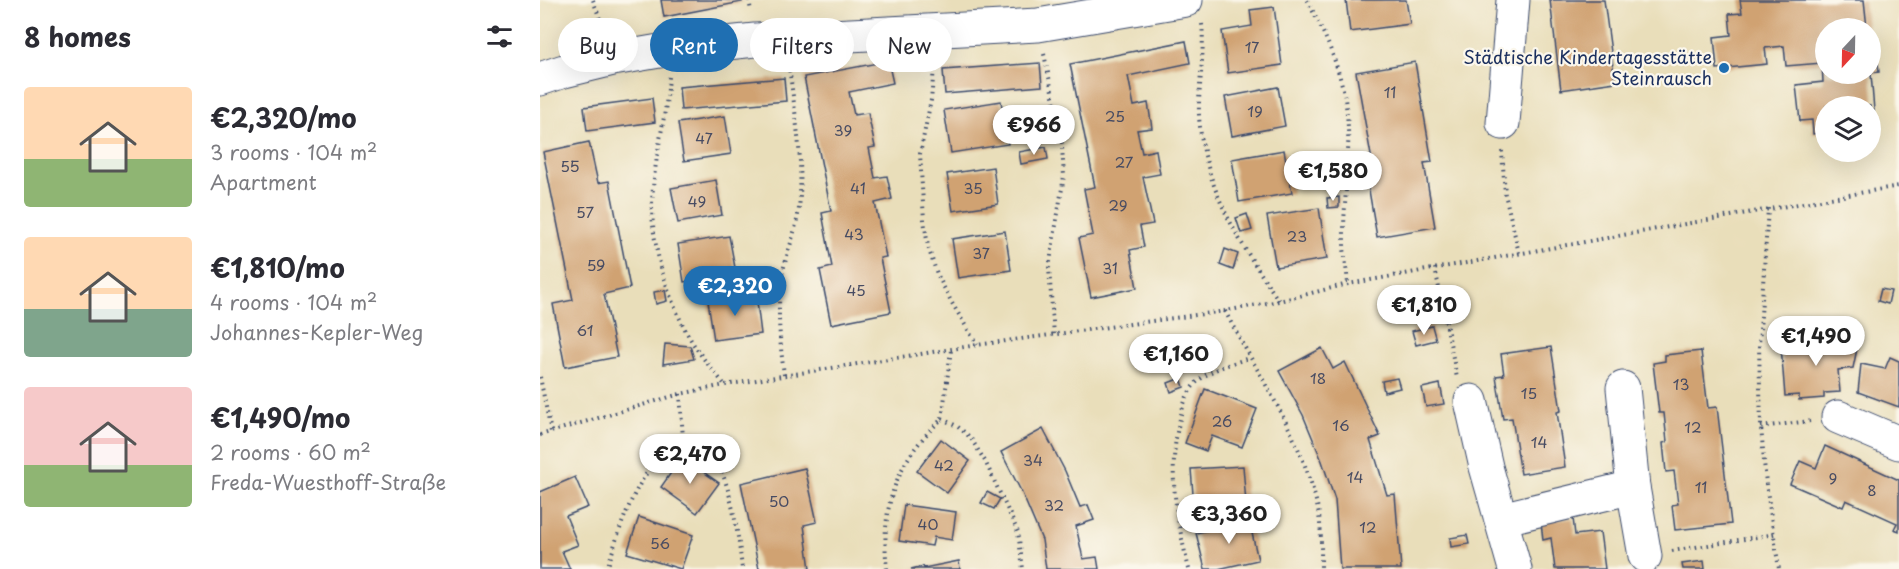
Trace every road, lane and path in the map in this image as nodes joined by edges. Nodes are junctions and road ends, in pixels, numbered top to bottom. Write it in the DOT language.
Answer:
graph roads {
  1 [pos="1307,0"];
  2 [pos="1513,0"];
  3 [pos="1188,4"];
  4 [pos="1038,25"];
  5 [pos="952,29"];
  6 [pos="650,52"];
  7 [pos="669,72"];
  8 [pos="789,72"];
  9 [pos="935,72"];
  10 [pos="540,79"];
  11 [pos="1503,123"];
  12 [pos="1899,186"];
  13 [pos="1768,208"];
  14 [pos="1519,253"];
  15 [pos="1435,268"];
  16 [pos="1348,284"];
  17 [pos="1279,301"];
  18 [pos="1225,311"];
  19 [pos="1054,335"];
  20 [pos="977,345"];
  21 [pos="951,350"];
  22 [pos="1249,358"];
  23 [pos="784,375"];
  24 [pos="540,377"];
  25 [pos="725,385"];
  26 [pos="1623,388"];
  27 [pos="680,394"];
  28 [pos="1471,401"];
  29 [pos="1838,417"];
  30 [pos="942,419"];
  31 [pos="1761,427"];
  32 [pos="551,432"];
  33 [pos="540,435"];
  34 [pos="683,438"];
  35 [pos="1899,443"];
  36 [pos="1633,487"];
  37 [pos="1501,519"];
  38 [pos="1775,534"];
  39 [pos="1645,556"];
  40 [pos="607,569"];
  41 [pos="742,569"];
  42 [pos="887,569"];
  43 [pos="1023,569"];
  44 [pos="1189,569"];
  45 [pos="1321,569"];
  46 [pos="1515,569"];
  47 [pos="1779,569"];
  1 -- 16 [label="path"];
  2 -- 11 [label="street"];
  3 -- 4 [label="street"];
  3 -- 17 [label="path"];
  4 -- 5 [label="street"];
  4 -- 19 [label="path"];
  6 -- 10 [label="street"];
  7 -- 25 [label="path"];
  8 -- 23 [label="path"];
  9 -- 20 [label="path"];
  11 -- 14 [label="path"];
  12 -- 13 [label="path"];
  13 -- 14 [label="path"];
  13 -- 31 [label="path"];
  14 -- 15 [label="path"];
  15 -- 16 [label="path"];
  15 -- 28 [label="path"];
  16 -- 17 [label="path"];
  17 -- 18 [label="path"];
  18 -- 19 [label="path"];
  18 -- 22 [label="path"];
  19 -- 20 [label="path"];
  20 -- 21 [label="path"];
  21 -- 23 [label="path"];
  21 -- 30 [label="path"];
  22 -- 44 [label="path"];
  22 -- 45 [label="path"];
  23 -- 25 [label="path"];
  24 -- 32 [label="path"];
  25 -- 27 [label="path"];
  26 -- 36 [label="street"];
  27 -- 32 [label="path"];
  27 -- 34 [label="path"];
  28 -- 37 [label="street"];
  29 -- 31 [label="path"];
  29 -- 35 [label="street"];
  30 -- 42 [label="path"];
  30 -- 43 [label="path"];
  31 -- 38 [label="path"];
  32 -- 33 [label="path"];
  34 -- 40 [label="path"];
  34 -- 41 [label="path"];
  36 -- 37 [label="street"];
  36 -- 39 [label="street"];
  37 -- 46 [label="street"];
  38 -- 39 [label="path"];
  38 -- 47 [label="path"];
}
